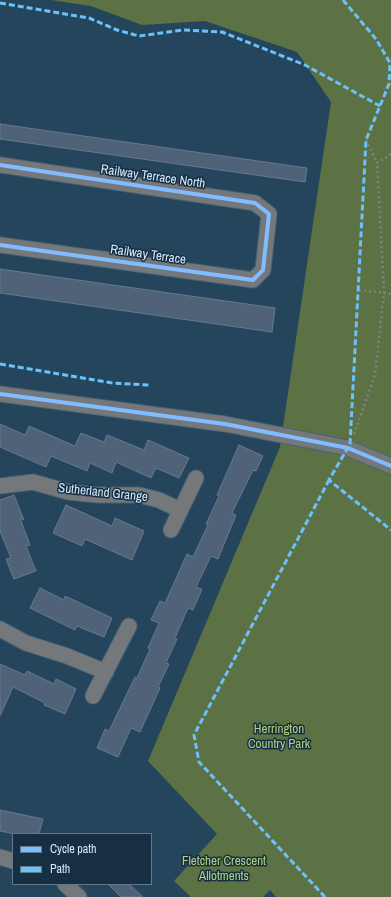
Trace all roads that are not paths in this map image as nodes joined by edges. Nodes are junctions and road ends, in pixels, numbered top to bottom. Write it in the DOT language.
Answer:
graph roads {
  1 [pos="0,165"];
  2 [pos="266,244"];
  3 [pos="0,245"];
  4 [pos="0,394"];
  5 [pos="391,466"];
  6 [pos="196,478"];
  7 [pos="0,486"];
  8 [pos="180,510"];
  9 [pos="171,530"];
  10 [pos="129,626"];
  11 [pos="0,629"];
  12 [pos="106,672"];
  13 [pos="94,696"];
  14 [pos="0,857"];
  15 [pos="12,861"];
  16 [pos="66,885"];
  17 [pos="79,897"];
  1 -- 2 [label="street, Railway Terrace North"];
  2 -- 3 [label="street, Railway Terrace"];
  4 -- 5 [label="street"];
  6 -- 8 [label="street"];
  7 -- 8 [label="street, Sutherland Grange"];
  8 -- 9 [label="street"];
  10 -- 12 [label="street"];
  11 -- 12 [label="street"];
  12 -- 13 [label="street"];
  14 -- 15 [label="street"];
  16 -- 17 [label="street"];
}
